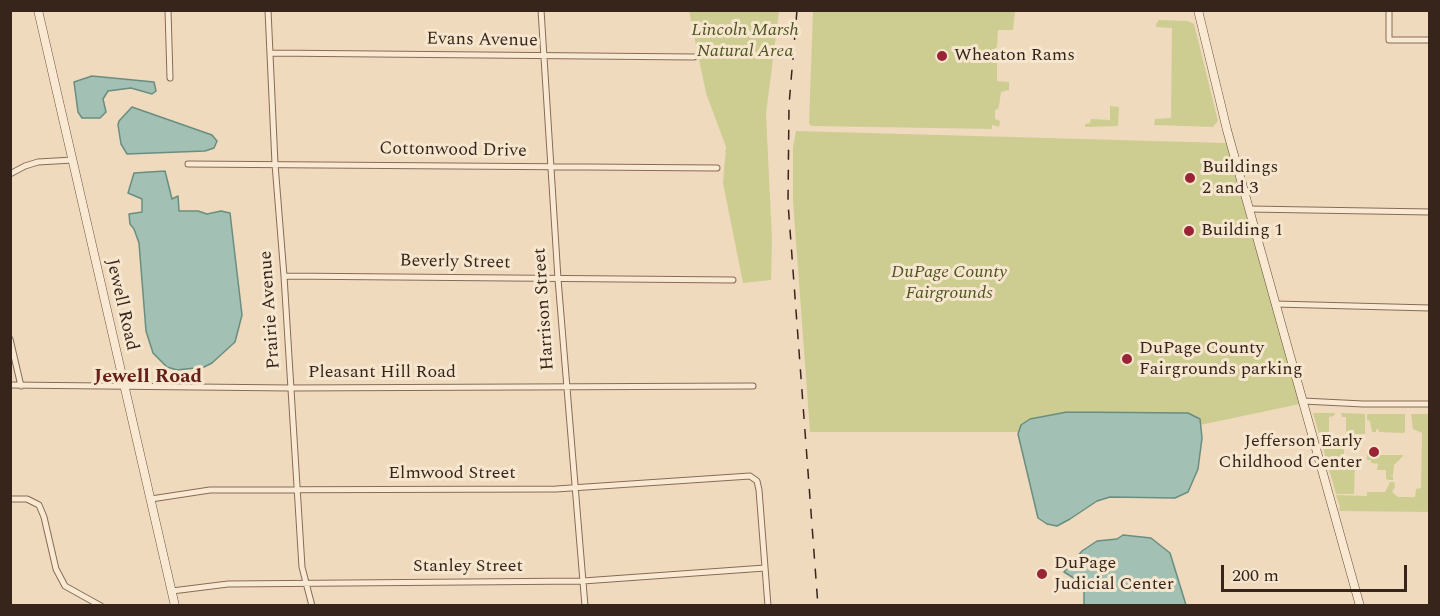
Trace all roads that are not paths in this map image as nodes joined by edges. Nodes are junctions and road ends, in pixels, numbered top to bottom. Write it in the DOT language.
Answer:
graph roads {
  1 [pos="38,10"];
  2 [pos="168,10"];
  3 [pos="268,10"];
  4 [pos="541,10"];
  5 [pos="1198,10"];
  6 [pos="1389,10"];
  7 [pos="1430,40"];
  8 [pos="270,54"];
  9 [pos="544,57"];
  10 [pos="694,57"];
  11 [pos="170,78"];
  12 [pos="73,160"];
  13 [pos="188,164"];
  14 [pos="275,164"];
  15 [pos="551,168"];
  16 [pos="717,168"];
  17 [pos="10,174"];
  18 [pos="1249,209"];
  19 [pos="1426,212"];
  20 [pos="284,276"];
  21 [pos="558,279"];
  22 [pos="733,280"];
  23 [pos="1275,304"];
  24 [pos="1430,308"];
  25 [pos="10,339"];
  26 [pos="10,386"];
  27 [pos="21,386"];
  28 [pos="124,386"];
  29 [pos="753,386"];
  30 [pos="566,387"];
  31 [pos="290,388"];
  32 [pos="1303,401"];
  33 [pos="1430,404"];
  34 [pos="574,487"];
  35 [pos="296,490"];
  36 [pos="151,499"];
  37 [pos="10,500"];
  38 [pos="765,568"];
  39 [pos="583,581"];
  40 [pos="305,584"];
  41 [pos="172,591"];
  42 [pos="100,606"];
  43 [pos="175,606"];
  44 [pos="312,606"];
  45 [pos="585,606"];
  46 [pos="768,606"];
  47 [pos="1360,606"];
  1 -- 12 [label="street, Jewell Road"];
  2 -- 11 [label="street"];
  3 -- 8 [label="street, Prairie Avenue"];
  4 -- 9 [label="street, Harrison Street"];
  5 -- 18 [label="street"];
  6 -- 7 [label="street"];
  8 -- 9 [label="street, Evans Avenue"];
  8 -- 14 [label="street, Prairie Avenue"];
  9 -- 10 [label="street, Evans Avenue"];
  9 -- 15 [label="street, Harrison Street"];
  12 -- 17 [label="street"];
  12 -- 28 [label="street, Jewell Road"];
  13 -- 14 [label="street, Cottonwood Drive"];
  14 -- 15 [label="street, Cottonwood Drive"];
  14 -- 20 [label="street, Prairie Avenue"];
  15 -- 16 [label="street, Cottonwood Drive"];
  15 -- 21 [label="street, Harrison Street"];
  18 -- 19 [label="street"];
  18 -- 23 [label="street"];
  20 -- 21 [label="street, Beverly Street"];
  20 -- 31 [label="street, Prairie Avenue"];
  21 -- 22 [label="street, Beverly Street"];
  21 -- 30 [label="street, Harrison Street"];
  23 -- 24 [label="street"];
  23 -- 32 [label="street"];
  25 -- 27 [label="street"];
  26 -- 27 [label="street, Pleasant Hill Road"];
  27 -- 28 [label="street, Pleasant Hill Road"];
  28 -- 31 [label="street, Pleasant Hill Road"];
  28 -- 36 [label="street, Jewell Road"];
  29 -- 30 [label="street, Pleasant Hill Road"];
  30 -- 31 [label="street, Pleasant Hill Road"];
  30 -- 34 [label="street, Harrison Street"];
  31 -- 35 [label="street, Prairie Avenue"];
  32 -- 33 [label="street"];
  32 -- 47 [label="street"];
  34 -- 35 [label="street, Elmwood Street"];
  34 -- 38 [label="street, Elmwood Street"];
  34 -- 39 [label="street, Harrison Street"];
  35 -- 36 [label="street, Elmwood Street"];
  35 -- 40 [label="street, Prairie Avenue"];
  36 -- 41 [label="street, Jewell Road"];
  37 -- 42 [label="street"];
  38 -- 39 [label="street, Stanley Street"];
  38 -- 46 [label="street"];
  39 -- 40 [label="street, Stanley Street"];
  39 -- 45 [label="street, Harrison Street"];
  40 -- 41 [label="street, Stanley Street"];
  40 -- 44 [label="street, Prairie Avenue"];
  41 -- 43 [label="street, Jewell Road"];
}
